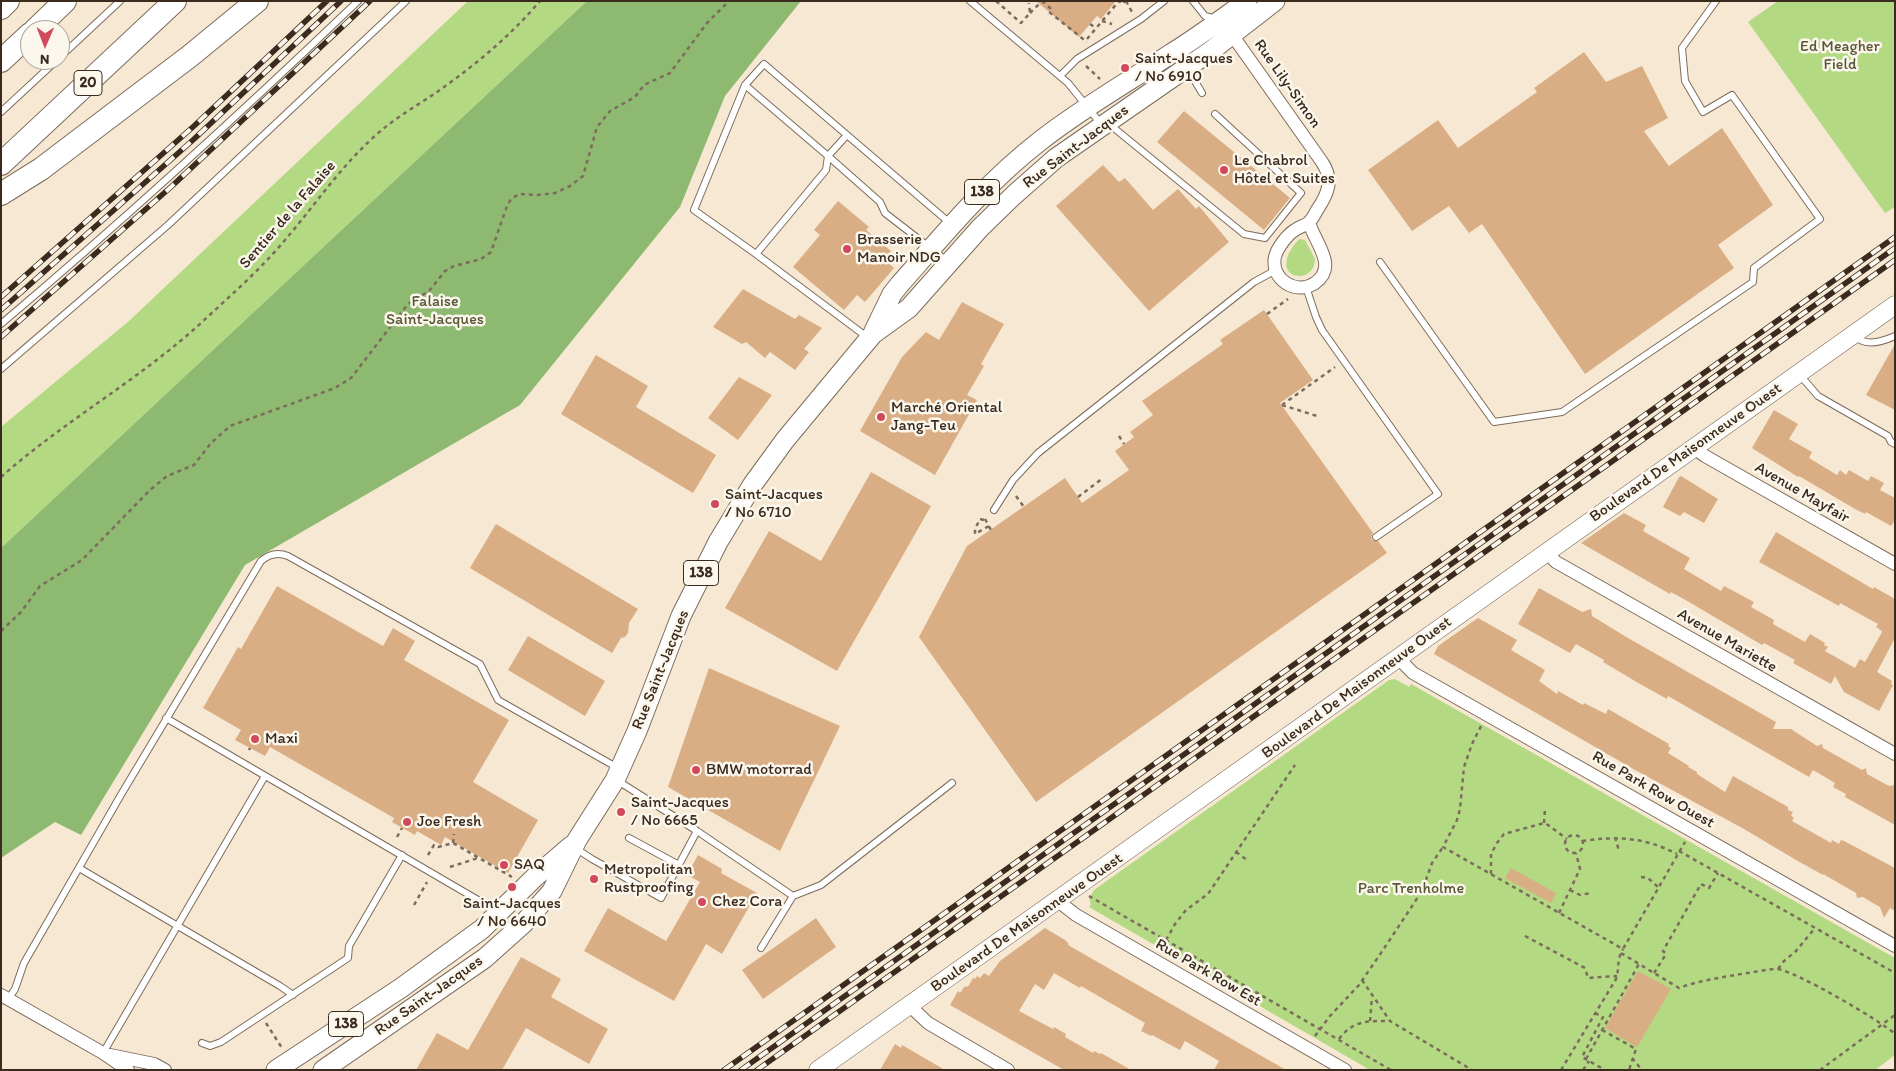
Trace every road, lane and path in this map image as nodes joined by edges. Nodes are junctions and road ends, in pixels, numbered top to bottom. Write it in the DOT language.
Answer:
graph roads {
  1 [pos="8,1"];
  2 [pos="65,1"];
  3 [pos="120,1"];
  4 [pos="175,1"];
  5 [pos="257,1"];
  6 [pos="358,1"];
  7 [pos="406,1"];
  8 [pos="540,1"];
  9 [pos="729,1"];
  10 [pos="970,1"];
  11 [pos="996,1"];
  12 [pos="1126,1"];
  13 [pos="1164,1"];
  14 [pos="1193,1"];
  15 [pos="1247,1"];
  16 [pos="1276,1"];
  17 [pos="1716,1"];
  18 [pos="1029,3"];
  19 [pos="1,8"];
  20 [pos="1030,13"];
  21 [pos="1125,16"];
  22 [pos="45,20"];
  23 [pos="1118,20"];
  24 [pos="1102,21"];
  25 [pos="1090,24"];
  26 [pos="1227,27"];
  27 [pos="1096,28"];
  28 [pos="20,44"];
  29 [pos="70,48"];
  30 [pos="1,62"];
  31 [pos="1083,64"];
  32 [pos="1187,68"];
  33 [pos="46,70"];
  34 [pos="1060,76"];
  35 [pos="1103,82"];
  36 [pos="745,85"];
  37 [pos="1202,93"];
  38 [pos="1088,106"];
  39 [pos="1,112"];
  40 [pos="1215,114"];
  41 [pos="1104,123"];
  42 [pos="847,135"];
  43 [pos="828,156"];
  44 [pos="1,164"];
  45 [pos="1,194"];
  46 [pos="1309,222"];
  47 [pos="952,224"];
  48 [pos="931,248"];
  49 [pos="756,254"];
  50 [pos="948,262"];
  51 [pos="1380,262"];
  52 [pos="1276,270"];
  53 [pos="1306,288"];
  54 [pos="1290,298"];
  55 [pos="1895,305"];
  56 [pos="1267,314"];
  57 [pos="1,324"];
  58 [pos="1853,334"];
  59 [pos="871,336"];
  60 [pos="1895,336"];
  61 [pos="1334,368"];
  62 [pos="1,370"];
  63 [pos="1798,373"];
  64 [pos="1318,416"];
  65 [pos="1119,436"];
  66 [pos="1124,444"];
  67 [pos="1895,444"];
  68 [pos="1694,448"];
  69 [pos="1,477"];
  70 [pos="1103,478"];
  71 [pos="1012,492"];
  72 [pos="1078,497"];
  73 [pos="1024,507"];
  74 [pos="991,512"];
  75 [pos="984,520"];
  76 [pos="989,526"];
  77 [pos="992,530"];
  78 [pos="1376,537"];
  79 [pos="1546,552"];
  80 [pos="1895,564"];
  81 [pos="1,631"];
  82 [pos="1398,658"];
  83 [pos="166,718"];
  84 [pos="1482,725"];
  85 [pos="1895,754"];
  86 [pos="1295,765"];
  87 [pos="618,774"];
  88 [pos="265,776"];
  89 [pos="952,783"];
  90 [pos="1545,809"];
  91 [pos="1544,823"];
  92 [pos="402,828"];
  93 [pos="697,831"];
  94 [pos="454,834"];
  95 [pos="397,837"];
  96 [pos="629,838"];
  97 [pos="1615,838"];
  98 [pos="1567,839"];
  99 [pos="1686,840"];
  100 [pos="1582,841"];
  101 [pos="453,843"];
  102 [pos="576,844"];
  103 [pos="1443,847"];
  104 [pos="1619,851"];
  105 [pos="1679,851"];
  106 [pos="1236,852"];
  107 [pos="1576,853"];
  108 [pos="1677,854"];
  109 [pos="402,855"];
  110 [pos="428,855"];
  111 [pos="478,858"];
  112 [pos="1248,860"];
  113 [pos="680,865"];
  114 [pos="450,867"];
  115 [pos="79,868"];
  116 [pos="1718,873"];
  117 [pos="1491,874"];
  118 [pos="1641,877"];
  119 [pos="518,880"];
  120 [pos="427,882"];
  121 [pos="1658,887"];
  122 [pos="1570,890"];
  123 [pos="1591,893"];
  124 [pos="1088,895"];
  125 [pos="793,896"];
  126 [pos="1058,900"];
  127 [pos="414,905"];
  128 [pos="1559,912"];
  129 [pos="498,915"];
  130 [pos="178,925"];
  131 [pos="1815,928"];
  132 [pos="514,932"];
  133 [pos="1525,936"];
  134 [pos="1166,940"];
  135 [pos="1895,946"];
  136 [pos="760,948"];
  137 [pos="1623,949"];
  138 [pos="1621,952"];
  139 [pos="1639,964"];
  140 [pos="1778,969"];
  141 [pos="1650,970"];
  142 [pos="1654,972"];
  143 [pos="1895,973"];
  144 [pos="1647,975"];
  145 [pos="1617,976"];
  146 [pos="1362,980"];
  147 [pos="292,995"];
  148 [pos="5,996"];
  149 [pos="1372,996"];
  150 [pos="910,1006"];
  151 [pos="1595,1013"];
  152 [pos="1895,1015"];
  153 [pos="1370,1021"];
  154 [pos="1390,1021"];
  155 [pos="1883,1024"];
  156 [pos="1320,1028"];
  157 [pos="1602,1030"];
  158 [pos="272,1032"];
  159 [pos="1895,1034"];
  160 [pos="1314,1038"];
  161 [pos="1339,1039"];
  162 [pos="202,1043"];
  163 [pos="285,1052"];
  164 [pos="102,1053"];
  165 [pos="1632,1058"];
  166 [pos="1587,1060"];
  167 [pos="128,1070"];
  168 [pos="165,1070"];
  169 [pos="276,1070"];
  170 [pos="323,1070"];
  171 [pos="818,1070"];
  172 [pos="1008,1070"];
  173 [pos="1345,1070"];
  174 [pos="1391,1070"];
  175 [pos="1472,1070"];
  176 [pos="1561,1070"];
  177 [pos="1583,1070"];
  178 [pos="1605,1070"];
  179 [pos="1629,1070"];
  180 [pos="1642,1070"];
  181 [pos="1820,1070"];
  1 -- 19 [label="highway"];
  2 -- 22 [label="highway"];
  3 -- 29 [label="lane"];
  4 -- 44 [label="highway, 20"];
  5 -- 45 [label="highway"];
  6 -- 57 [label="lane"];
  7 -- 62 [label="lane"];
  8 -- 69 [label="path, Sentier de la Falaise"];
  9 -- 81 [label="path"];
  10 -- 34 [label="lane"];
  11 -- 20 [label="path"];
  12 -- 21 [label="path"];
  12 -- 24 [label="path"];
  13 -- 34 [label="lane"];
  14 -- 26 [label="lane"];
  15 -- 26 [label="main road, Rue Saint-Jacques / 138"];
  16 -- 26 [label="main road, Rue Saint-Jacques / 138"];
  17 -- 51 [label="lane"];
  18 -- 20 [label="path"];
  20 -- 27 [label="path"];
  23 -- 24 [label="path"];
  24 -- 27 [label="path"];
  25 -- 27 [label="path"];
  26 -- 32 [label="main road, Rue Saint-Jacques / 138"];
  26 -- 38 [label="main road, Rue Saint-Jacques / 138"];
  26 -- 46 [label="street, Rue Lily-Simon"];
  28 -- 30 [label="highway"];
  31 -- 35 [label="path"];
  32 -- 37 [label="lane"];
  32 -- 41 [label="main road, Rue Saint-Jacques / 138"];
  33 -- 39 [label="lane"];
  34 -- 38 [label="lane"];
  36 -- 42 [label="lane"];
  36 -- 43 [label="lane"];
  36 -- 49 [label="lane"];
  38 -- 41 [label="lane"];
  38 -- 47 [label="main road, Rue Saint-Jacques / 138"];
  40 -- 41 [label="lane"];
  41 -- 50 [label="main road, Rue Saint-Jacques / 138"];
  42 -- 43 [label="lane"];
  42 -- 47 [label="lane"];
  43 -- 48 [label="lane"];
  43 -- 49 [label="lane"];
  46 -- 52 [label="street"];
  46 -- 53 [label="street"];
  47 -- 48 [label="main road, Rue Saint-Jacques / 138"];
  48 -- 50 [label="lane"];
  48 -- 59 [label="main road, Rue Saint-Jacques / 138"];
  49 -- 59 [label="lane"];
  50 -- 59 [label="main road, Rue Saint-Jacques / 138"];
  52 -- 53 [label="street"];
  52 -- 74 [label="lane"];
  53 -- 78 [label="lane"];
  54 -- 56 [label="path"];
  55 -- 58 [label="street, Boulevard De Maisonneuve Ouest"];
  58 -- 60 [label="lane"];
  58 -- 63 [label="street, Boulevard De Maisonneuve Ouest"];
  59 -- 87 [label="main road, Rue Saint-Jacques / 138"];
  61 -- 64 [label="path"];
  63 -- 67 [label="lane"];
  63 -- 68 [label="street, Boulevard De Maisonneuve Ouest"];
  65 -- 66 [label="path"];
  68 -- 79 [label="street, Boulevard De Maisonneuve Ouest"];
  68 -- 80 [label="street, Avenue Mayfair"];
  70 -- 72 [label="path"];
  71 -- 73 [label="path"];
  74 -- 75 [label="path"];
  75 -- 76 [label="path"];
  75 -- 76 [label="path"];
  76 -- 77 [label="path"];
  79 -- 82 [label="street, Boulevard De Maisonneuve Ouest"];
  79 -- 85 [label="street, Avenue Mariette"];
  82 -- 126 [label="street, Boulevard De Maisonneuve Ouest"];
  82 -- 135 [label="street, Rue Park Row Ouest"];
  83 -- 87 [label="lane"];
  83 -- 88 [label="lane"];
  83 -- 115 [label="lane"];
  84 -- 103 [label="path"];
  86 -- 106 [label="path"];
  87 -- 93 [label="lane"];
  87 -- 102 [label="main road, Rue Saint-Jacques / 138"];
  88 -- 109 [label="lane"];
  88 -- 130 [label="lane"];
  89 -- 125 [label="lane"];
  90 -- 91 [label="path"];
  91 -- 98 [label="path"];
  91 -- 117 [label="path"];
  92 -- 95 [label="path"];
  93 -- 113 [label="lane"];
  93 -- 125 [label="lane"];
  94 -- 101 [label="path"];
  96 -- 113 [label="lane"];
  97 -- 100 [label="path"];
  97 -- 104 [label="path"];
  97 -- 108 [label="path"];
  98 -- 100 [label="path"];
  98 -- 107 [label="path"];
  99 -- 105 [label="path"];
  100 -- 107 [label="path"];
  101 -- 110 [label="path"];
  101 -- 111 [label="path"];
  102 -- 113 [label="lane"];
  102 -- 129 [label="main road, Rue Saint-Jacques / 138"];
  102 -- 132 [label="main road, Rue Saint-Jacques / 138"];
  103 -- 117 [label="path"];
  103 -- 146 [label="path"];
  105 -- 108 [label="path"];
  105 -- 116 [label="path"];
  106 -- 112 [label="path"];
  106 -- 134 [label="path"];
  107 -- 122 [label="path"];
  108 -- 121 [label="path"];
  109 -- 129 [label="lane"];
  109 -- 147 [label="lane"];
  111 -- 114 [label="path"];
  111 -- 119 [label="path"];
  115 -- 130 [label="lane"];
  115 -- 148 [label="lane"];
  116 -- 131 [label="path"];
  116 -- 142 [label="path"];
  117 -- 128 [label="path"];
  118 -- 121 [label="path"];
  120 -- 127 [label="path"];
  121 -- 137 [label="path"];
  122 -- 123 [label="path"];
  122 -- 128 [label="path"];
  124 -- 134 [label="path"];
  125 -- 136 [label="lane"];
  126 -- 150 [label="street, Boulevard De Maisonneuve Ouest"];
  126 -- 173 [label="street, Rue Park Row Est"];
  128 -- 137 [label="path"];
  129 -- 132 [label="lane"];
  129 -- 169 [label="main road, Rue Saint-Jacques / 138"];
  130 -- 147 [label="lane"];
  130 -- 164 [label="lane"];
  131 -- 140 [label="path"];
  131 -- 143 [label="path"];
  132 -- 170 [label="main road, Rue Saint-Jacques / 138"];
  133 -- 145 [label="path"];
  134 -- 156 [label="path"];
  137 -- 138 [label="path"];
  138 -- 139 [label="path"];
  138 -- 145 [label="path"];
  139 -- 141 [label="path"];
  139 -- 157 [label="path"];
  140 -- 142 [label="path"];
  140 -- 155 [label="path"];
  141 -- 142 [label="path"];
  141 -- 144 [label="path"];
  145 -- 151 [label="path"];
  146 -- 149 [label="path"];
  146 -- 156 [label="path"];
  147 -- 162 [label="lane"];
  148 -- 164 [label="street"];
  149 -- 153 [label="path"];
  149 -- 154 [label="path"];
  150 -- 171 [label="street, Boulevard De Maisonneuve Ouest"];
  150 -- 172 [label="street"];
  151 -- 166 [label="path"];
  151 -- 176 [label="path"];
  152 -- 155 [label="path"];
  153 -- 154 [label="path"];
  153 -- 161 [label="path"];
  154 -- 175 [label="path"];
  155 -- 159 [label="path"];
  155 -- 181 [label="path"];
  156 -- 160 [label="path"];
  156 -- 161 [label="path"];
  157 -- 165 [label="path"];
  157 -- 166 [label="path"];
  158 -- 163 [label="path"];
  161 -- 174 [label="path"];
  164 -- 167 [label="street"];
  164 -- 168 [label="street"];
  165 -- 179 [label="path"];
  165 -- 180 [label="path"];
  166 -- 177 [label="path"];
  166 -- 178 [label="path"];
}
